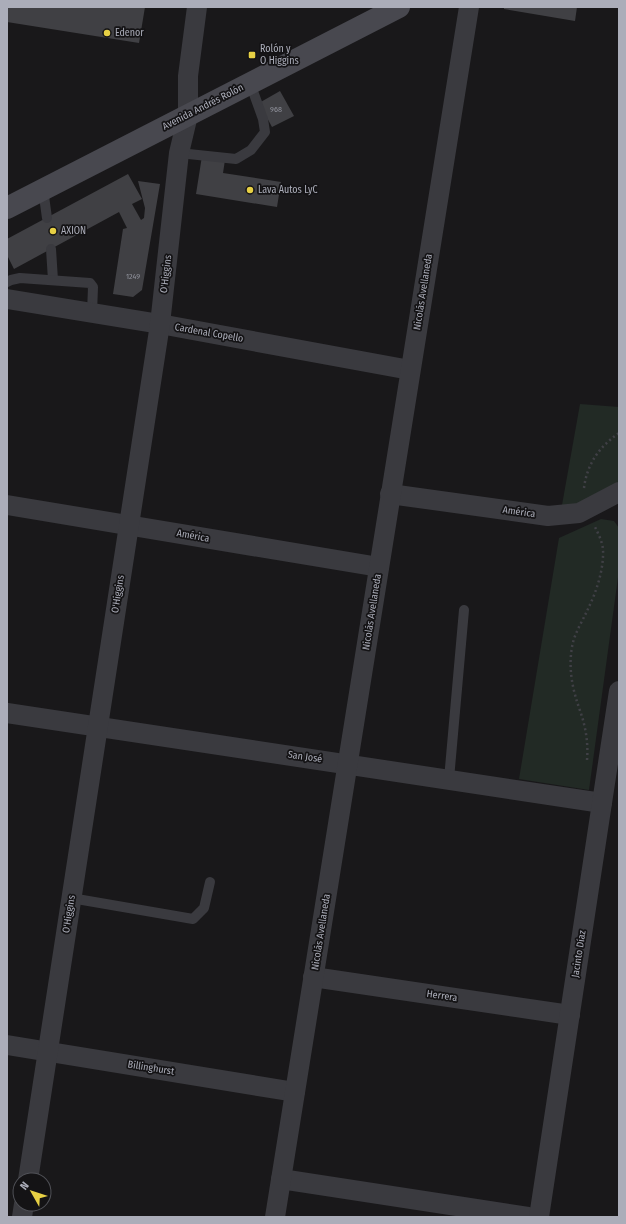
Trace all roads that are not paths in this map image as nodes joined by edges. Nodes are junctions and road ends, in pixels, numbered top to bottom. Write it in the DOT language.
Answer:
graph roads {
  1 [pos="197,7"];
  2 [pos="399,7"];
  3 [pos="469,7"];
  4 [pos="250,83"];
  5 [pos="188,115"];
  6 [pos="180,153"];
  7 [pos="43,189"];
  8 [pos="7,208"];
  9 [pos="47,218"];
  10 [pos="51,249"];
  11 [pos="53,280"];
  12 [pos="7,282"];
  13 [pos="7,299"];
  14 [pos="92,313"];
  15 [pos="160,324"];
  16 [pos="410,370"];
  17 [pos="619,492"];
  18 [pos="390,494"];
  19 [pos="7,505"];
  20 [pos="129,526"];
  21 [pos="379,568"];
  22 [pos="464,610"];
  23 [pos="619,691"];
  24 [pos="7,713"];
  25 [pos="98,727"];
  26 [pos="347,764"];
  27 [pos="449,779"];
  28 [pos="602,803"];
  29 [pos="210,882"];
  30 [pos="72,898"];
  31 [pos="313,977"];
  32 [pos="570,1015"];
  33 [pos="7,1045"];
  34 [pos="48,1051"];
  35 [pos="295,1092"];
  36 [pos="29,1172"];
  37 [pos="282,1179"];
  38 [pos="276,1217"];
  39 [pos="528,1217"];
  40 [pos="539,1217"];
  1 -- 5 [label="street, O'Higgins"];
  2 -- 4 [label="main road, Avenida Andrés Rolón"];
  3 -- 16 [label="street, Nicolás Avellaneda"];
  4 -- 5 [label="main road, Avenida Andrés Rolón"];
  4 -- 6 [label="lane"];
  5 -- 6 [label="street, O'Higgins"];
  5 -- 7 [label="main road, Avenida Andrés Rolón"];
  6 -- 15 [label="street, O'Higgins"];
  7 -- 8 [label="main road, Avenida Andrés Rolón"];
  7 -- 9 [label="lane"];
  10 -- 11 [label="lane"];
  11 -- 12 [label="lane"];
  11 -- 14 [label="lane"];
  13 -- 14 [label="street, Cardenal Copello"];
  14 -- 15 [label="street, Cardenal Copello"];
  15 -- 16 [label="street, Cardenal Copello"];
  15 -- 20 [label="street, O'Higgins"];
  16 -- 18 [label="street, Nicolás Avellaneda"];
  17 -- 18 [label="street, América"];
  18 -- 21 [label="street, Nicolás Avellaneda"];
  19 -- 20 [label="street, América"];
  20 -- 21 [label="street, América"];
  20 -- 25 [label="street, O'Higgins"];
  21 -- 26 [label="street, Nicolás Avellaneda"];
  22 -- 27 [label="lane"];
  23 -- 28 [label="street, Jacinto Díaz"];
  24 -- 25 [label="street, San José"];
  25 -- 26 [label="street, San José"];
  25 -- 30 [label="street, O'Higgins"];
  26 -- 27 [label="street, San José"];
  26 -- 31 [label="street, Nicolás Avellaneda"];
  27 -- 28 [label="street, San José"];
  28 -- 32 [label="street, Jacinto Díaz"];
  29 -- 30 [label="lane"];
  30 -- 34 [label="street, O'Higgins"];
  31 -- 32 [label="street, Herrera"];
  31 -- 35 [label="street, Nicolás Avellaneda"];
  32 -- 40 [label="street, Jacinto Díaz"];
  33 -- 34 [label="street, Billinghurst"];
  34 -- 35 [label="street, Billinghurst"];
  34 -- 36 [label="street, O'Higgins"];
  35 -- 37 [label="street, Nicolás Avellaneda"];
  37 -- 38 [label="street, Nicolás Avellaneda"];
  37 -- 39 [label="street"];
}
